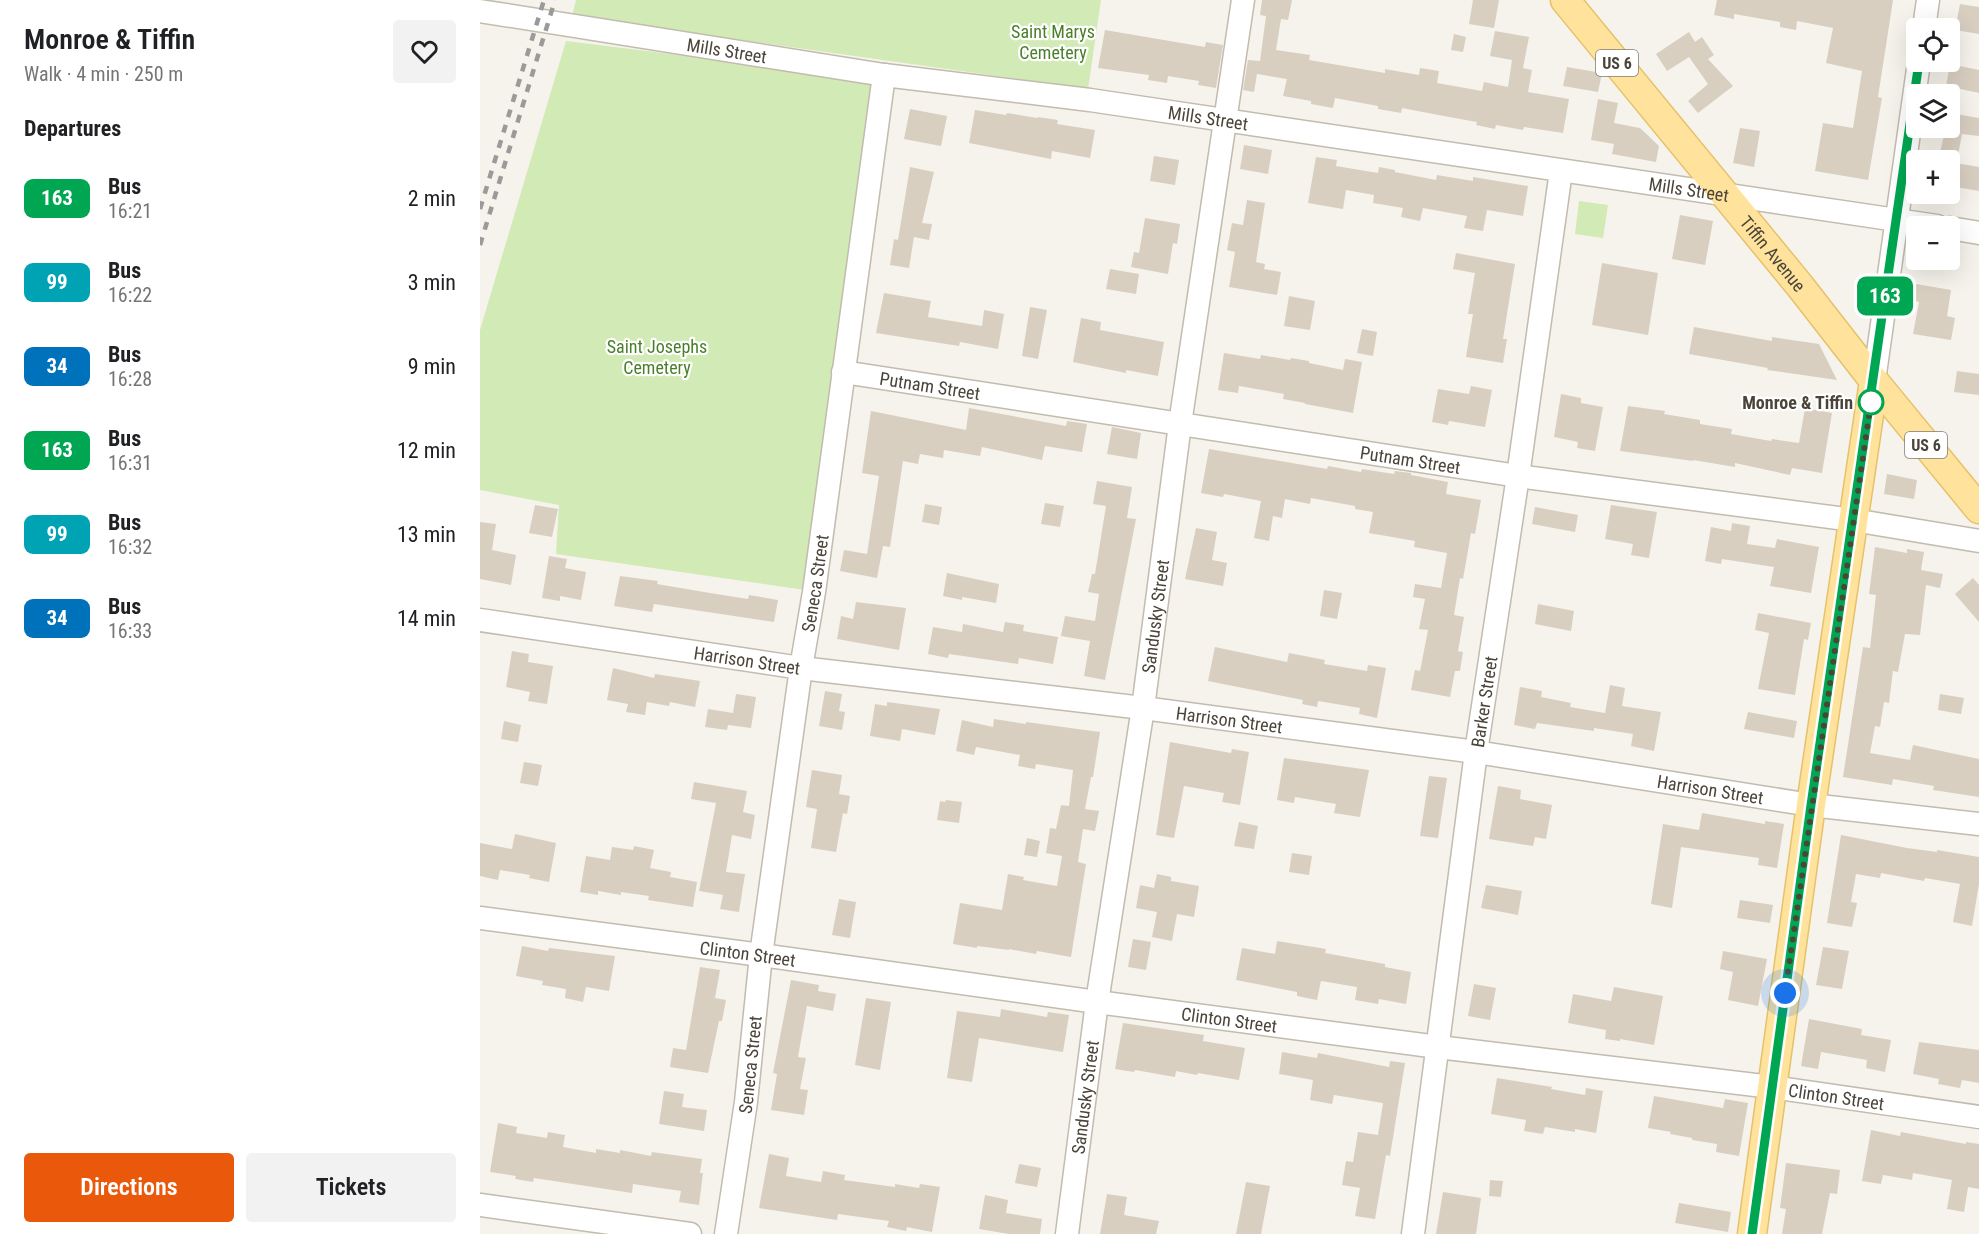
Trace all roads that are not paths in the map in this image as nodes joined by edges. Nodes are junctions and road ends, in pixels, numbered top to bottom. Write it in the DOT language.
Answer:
graph roads {
  1 [pos="1243,0"];
  2 [pos="1928,0"];
  3 [pos="1576,6"];
  4 [pos="480,11"];
  5 [pos="1925,18"];
  6 [pos="1917,72"];
  7 [pos="884,75"];
  8 [pos="1225,122"];
  9 [pos="1561,171"];
  10 [pos="1725,195"];
  11 [pos="1895,220"];
  12 [pos="1906,222"];
  13 [pos="1960,230"];
  14 [pos="1979,233"];
  15 [pos="843,372"];
  16 [pos="1874,381"];
  17 [pos="1180,424"];
  18 [pos="1518,476"];
  19 [pos="1979,509"];
  20 [pos="1852,520"];
  21 [pos="1979,541"];
  22 [pos="480,620"];
  23 [pos="801,668"];
  24 [pos="1143,708"];
  25 [pos="1476,753"];
  26 [pos="1811,805"];
  27 [pos="1979,824"];
  28 [pos="480,918"];
  29 [pos="761,955"];
  30 [pos="1097,1002"];
  31 [pos="1438,1047"];
  32 [pos="1772,1087"];
  33 [pos="1979,1117"];
  34 [pos="480,1205"];
  35 [pos="690,1234"];
  36 [pos="726,1234"];
  37 [pos="1067,1234"];
  38 [pos="1413,1234"];
  39 [pos="1752,1234"];
  1 -- 8 [label="street, Sandusky Street"];
  2 -- 5 [label="street"];
  3 -- 10 [label="main road, Tiffin Avenue / US 6"];
  4 -- 7 [label="street, Mills Street"];
  6 -- 11 [label="street"];
  7 -- 8 [label="street, Mills Street"];
  7 -- 15 [label="street, Seneca Street"];
  8 -- 9 [label="street, Mills Street"];
  8 -- 17 [label="street, Sandusky Street"];
  9 -- 10 [label="street, Mills Street"];
  9 -- 18 [label="street, Barker Street"];
  10 -- 11 [label="street, Mills Street"];
  10 -- 16 [label="main road, Tiffin Avenue / US 6"];
  11 -- 12 [label="street, Mills Street"];
  11 -- 16 [label="street"];
  13 -- 14 [label="street"];
  15 -- 17 [label="street, Putnam Street"];
  15 -- 23 [label="street, Seneca Street"];
  16 -- 19 [label="main road, Tiffin Avenue / US 6"];
  16 -- 20 [label="main road"];
  17 -- 18 [label="street, Putnam Street"];
  17 -- 24 [label="street, Sandusky Street"];
  18 -- 20 [label="street, Putnam Street"];
  18 -- 25 [label="street, Barker Street"];
  20 -- 21 [label="street, Putnam Street"];
  20 -- 26 [label="main road"];
  22 -- 23 [label="street, Harrison Street"];
  23 -- 24 [label="street, Harrison Street"];
  23 -- 29 [label="street, Seneca Street"];
  24 -- 25 [label="street, Harrison Street"];
  24 -- 30 [label="street, Sandusky Street"];
  25 -- 26 [label="street, Harrison Street"];
  25 -- 31 [label="street, Barker Street"];
  26 -- 27 [label="street, Harrison Street"];
  26 -- 32 [label="main road"];
  28 -- 29 [label="street, Clinton Street"];
  29 -- 30 [label="street, Clinton Street"];
  29 -- 36 [label="street, Seneca Street"];
  30 -- 31 [label="street, Clinton Street"];
  30 -- 37 [label="street, Sandusky Street"];
  31 -- 32 [label="street, Clinton Street"];
  31 -- 38 [label="street, Barker Street"];
  32 -- 33 [label="street, Clinton Street"];
  32 -- 39 [label="main road"];
  34 -- 35 [label="street"];
}
